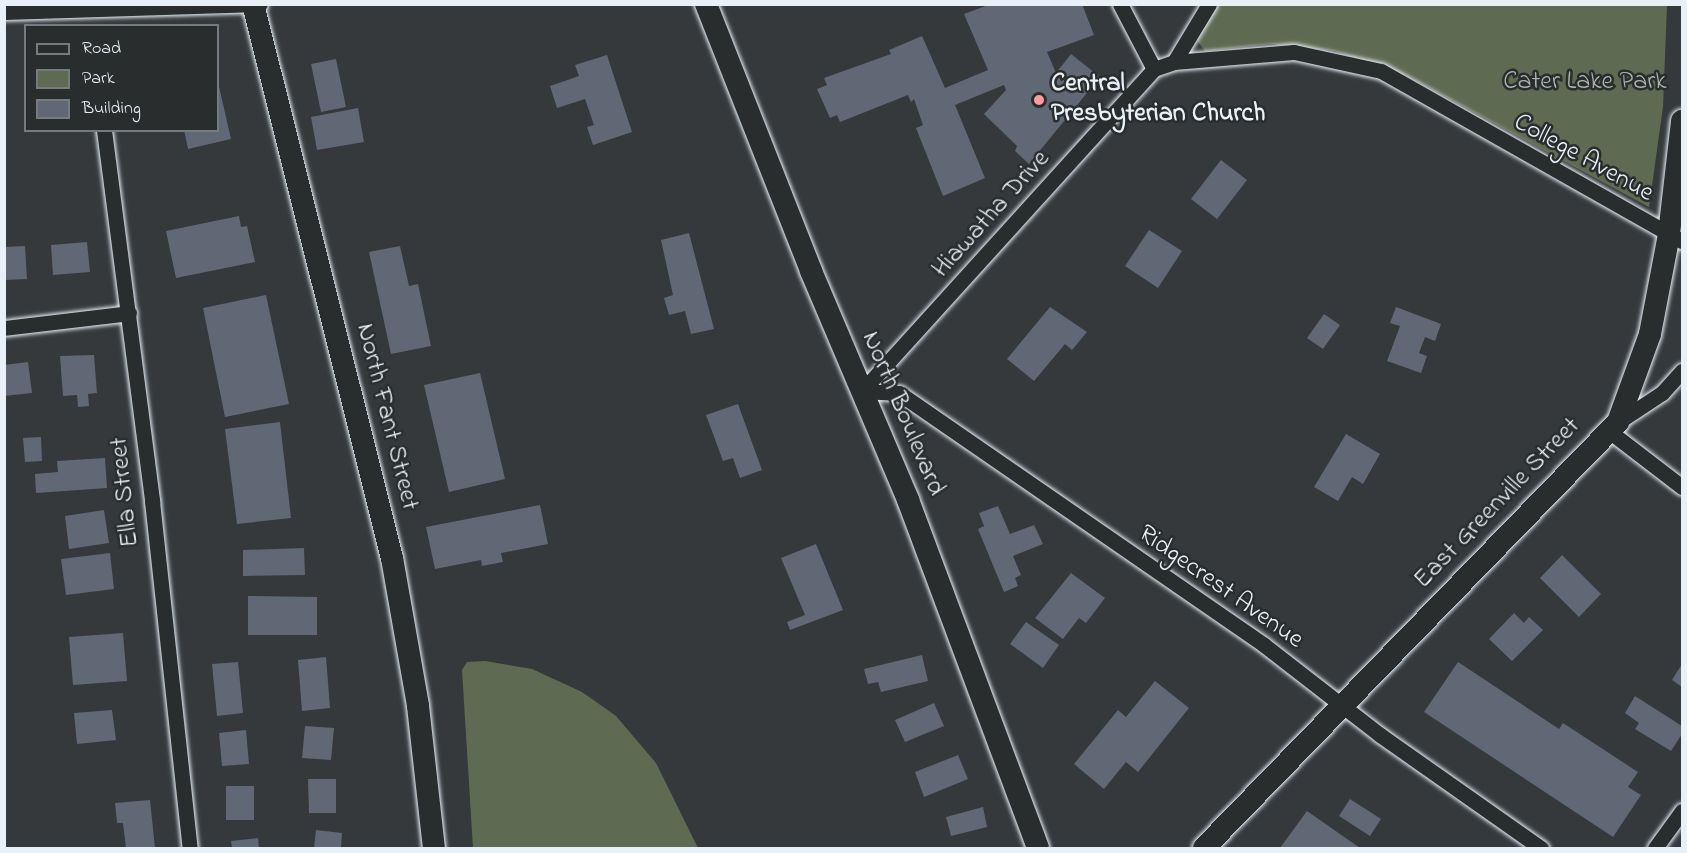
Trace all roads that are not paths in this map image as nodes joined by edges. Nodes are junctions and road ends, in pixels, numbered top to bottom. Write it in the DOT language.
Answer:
graph roads {
  1 [pos="260,4"];
  2 [pos="706,4"];
  3 [pos="1120,4"];
  4 [pos="1209,4"];
  5 [pos="253,5"];
  6 [pos="87,7"];
  7 [pos="4,12"];
  8 [pos="89,24"];
  9 [pos="1174,62"];
  10 [pos="1154,69"];
  11 [pos="1683,121"];
  12 [pos="104,132"];
  13 [pos="1676,238"];
  14 [pos="129,313"];
  15 [pos="4,328"];
  16 [pos="1683,372"];
  17 [pos="862,391"];
  18 [pos="1613,427"];
  19 [pos="1683,487"];
  20 [pos="1342,706"];
  21 [pos="1683,811"];
  22 [pos="190,849"];
  23 [pos="434,849"];
  24 [pos="1038,849"];
  25 [pos="1204,849"];
  26 [pos="1540,849"];
  27 [pos="1655,849"];
  1 -- 5 [label="street"];
  2 -- 17 [label="main road, North Boulevard"];
  3 -- 10 [label="street"];
  4 -- 9 [label="street"];
  5 -- 6 [label="street"];
  5 -- 23 [label="main road, North Fant Street"];
  6 -- 7 [label="street"];
  6 -- 8 [label="street"];
  9 -- 10 [label="street, College Avenue"];
  9 -- 13 [label="street, College Avenue"];
  10 -- 17 [label="street, Hiawatha Drive"];
  11 -- 13 [label="main road, East Greenville Street"];
  12 -- 14 [label="street, Ella Street"];
  13 -- 18 [label="main road, East Greenville Street"];
  14 -- 15 [label="street"];
  14 -- 22 [label="street, Ella Street"];
  16 -- 18 [label="street"];
  17 -- 20 [label="street, Ridgecrest Avenue"];
  17 -- 24 [label="main road, North Boulevard"];
  18 -- 19 [label="street"];
  18 -- 20 [label="main road, East Greenville Street"];
  20 -- 25 [label="main road, East Greenville Street"];
  20 -- 26 [label="street, Ridgecrest Avenue"];
  21 -- 27 [label="street"];
}
